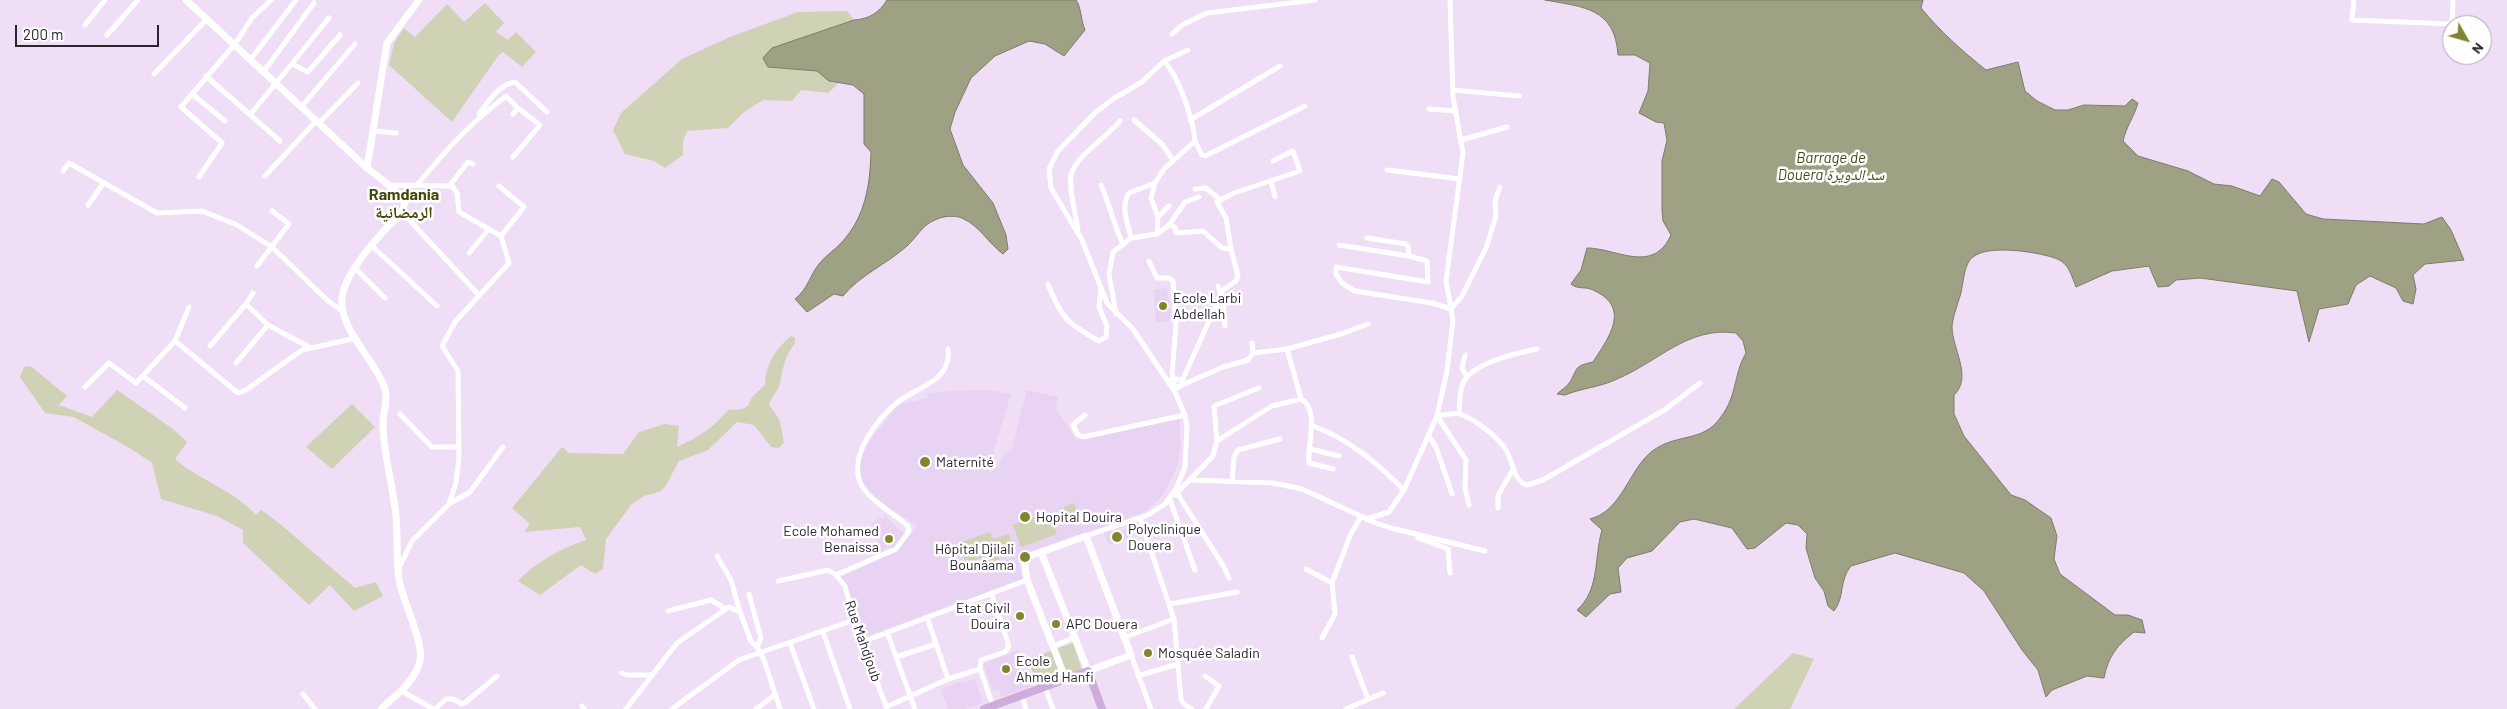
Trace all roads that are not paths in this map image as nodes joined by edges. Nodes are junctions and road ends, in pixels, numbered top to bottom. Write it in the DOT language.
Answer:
graph roads {
  1 [pos="105,0"];
  2 [pos="138,0"];
  3 [pos="186,0"];
  4 [pos="272,0"];
  5 [pos="296,0"];
  6 [pos="419,0"];
  7 [pos="1315,0"];
  8 [pos="1450,0"];
  9 [pos="2354,0"];
  10 [pos="2453,0"];
  11 [pos="314,3"];
  12 [pos="329,18"];
  13 [pos="207,19"];
  14 [pos="85,25"];
  15 [pos="1172,34"];
  16 [pos="107,35"];
  17 [pos="340,35"];
  18 [pos="235,44"];
  19 [pos="355,44"];
  20 [pos="1188,50"];
  21 [pos="251,59"];
  22 [pos="1164,61"];
  23 [pos="292,64"];
  24 [pos="1280,66"];
  25 [pos="264,70"];
  26 [pos="154,74"];
  27 [pos="206,76"];
  28 [pos="276,82"];
  29 [pos="358,82"];
  30 [pos="1453,90"];
  31 [pos="192,94"];
  32 [pos="1519,96"];
  33 [pos="302,106"];
  34 [pos="1305,106"];
  35 [pos="518,108"];
  36 [pos="1429,109"];
  37 [pos="1456,111"];
  38 [pos="547,112"];
  39 [pos="513,114"];
  40 [pos="250,115"];
  41 [pos="474,120"];
  42 [pos="1134,120"];
  43 [pos="1190,120"];
  44 [pos="1120,121"];
  45 [pos="225,122"];
  46 [pos="318,122"];
  47 [pos="1507,127"];
  48 [pos="374,131"];
  49 [pos="396,133"];
  50 [pos="1461,140"];
  51 [pos="1195,141"];
  52 [pos="280,142"];
  53 [pos="514,157"];
  54 [pos="1172,160"];
  55 [pos="1272,161"];
  56 [pos="474,164"];
  57 [pos="367,168"];
  58 [pos="1388,170"];
  59 [pos="63,171"];
  60 [pos="265,176"];
  61 [pos="200,177"];
  62 [pos="1460,179"];
  63 [pos="1271,181"];
  64 [pos="1156,183"];
  65 [pos="103,184"];
  66 [pos="388,184"];
  67 [pos="417,184"];
  68 [pos="450,185"];
  69 [pos="1101,185"];
  70 [pos="499,186"];
  71 [pos="1500,187"];
  72 [pos="1195,189"];
  73 [pos="1199,197"];
  74 [pos="1275,197"];
  75 [pos="1219,200"];
  76 [pos="88,205"];
  77 [pos="1169,206"];
  78 [pos="272,211"];
  79 [pos="402,212"];
  80 [pos="1158,217"];
  81 [pos="1169,225"];
  82 [pos="488,230"];
  83 [pos="1078,232"];
  84 [pos="1157,234"];
  85 [pos="501,236"];
  86 [pos="1131,238"];
  87 [pos="1367,238"];
  88 [pos="1123,245"];
  89 [pos="1338,245"];
  90 [pos="372,246"];
  91 [pos="272,247"];
  92 [pos="1231,249"];
  93 [pos="469,253"];
  94 [pos="1409,256"];
  95 [pos="1149,261"];
  96 [pos="257,266"];
  97 [pos="356,268"];
  98 [pos="1048,284"];
  99 [pos="1101,284"];
  100 [pos="1218,286"];
  101 [pos="253,293"];
  102 [pos="478,294"];
  103 [pos="1221,294"];
  104 [pos="385,298"];
  105 [pos="246,304"];
  106 [pos="436,306"];
  107 [pos="189,307"];
  108 [pos="1451,309"];
  109 [pos="344,312"];
  110 [pos="1116,314"];
  111 [pos="1368,324"];
  112 [pos="268,325"];
  113 [pos="1224,326"];
  114 [pos="356,338"];
  115 [pos="175,341"];
  116 [pos="1252,342"];
  117 [pos="210,346"];
  118 [pos="309,347"];
  119 [pos="1287,348"];
  120 [pos="948,349"];
  121 [pos="1536,349"];
  122 [pos="1252,352"];
  123 [pos="1465,355"];
  124 [pos="236,363"];
  125 [pos="143,376"];
  126 [pos="1467,377"];
  127 [pos="1175,383"];
  128 [pos="1700,383"];
  129 [pos="85,387"];
  130 [pos="1259,388"];
  131 [pos="1301,399"];
  132 [pos="185,408"];
  133 [pos="400,414"];
  134 [pos="1459,414"];
  135 [pos="1085,415"];
  136 [pos="1185,415"];
  137 [pos="1437,416"];
  138 [pos="1313,426"];
  139 [pos="1428,435"];
  140 [pos="1280,438"];
  141 [pos="1216,441"];
  142 [pos="459,446"];
  143 [pos="503,447"];
  144 [pos="1310,449"];
  145 [pos="1339,456"];
  146 [pos="1514,468"];
  147 [pos="1333,469"];
  148 [pos="1190,480"];
  149 [pos="1232,481"];
  150 [pos="1404,490"];
  151 [pos="1177,493"];
  152 [pos="1452,494"];
  153 [pos="1170,500"];
  154 [pos="449,504"];
  155 [pos="1165,504"];
  156 [pos="1469,505"];
  157 [pos="1498,508"];
  158 [pos="1361,516"];
  159 [pos="1140,518"];
  160 [pos="1367,519"];
  161 [pos="1412,534"];
  162 [pos="1086,536"];
  163 [pos="1485,551"];
  164 [pos="1041,552"];
  165 [pos="717,556"];
  166 [pos="399,568"];
  167 [pos="1196,570"];
  168 [pos="1306,570"];
  169 [pos="1450,573"];
  170 [pos="836,575"];
  171 [pos="1229,578"];
  172 [pos="1027,580"];
  173 [pos="778,581"];
  174 [pos="1332,583"];
  175 [pos="1237,592"];
  176 [pos="991,593"];
  177 [pos="749,594"];
  178 [pos="1170,604"];
  179 [pos="724,608"];
  180 [pos="668,611"];
  181 [pos="740,612"];
  182 [pos="927,617"];
  183 [pos="1174,619"];
  184 [pos="854,620"];
  185 [pos="823,632"];
  186 [pos="887,632"];
  187 [pos="1075,637"];
  188 [pos="1123,638"];
  189 [pos="1322,638"];
  190 [pos="862,642"];
  191 [pos="790,643"];
  192 [pos="936,644"];
  193 [pos="1054,646"];
  194 [pos="759,650"];
  195 [pos="1131,655"];
  196 [pos="896,657"];
  197 [pos="1352,657"];
  198 [pos="1178,664"];
  199 [pos="980,669"];
  200 [pos="1088,671"];
  201 [pos="622,673"];
  202 [pos="651,675"];
  203 [pos="497,676"];
  204 [pos="1138,676"];
  205 [pos="1205,676"];
  206 [pos="948,680"];
  207 [pos="1066,680"];
  208 [pos="1045,687"];
  209 [pos="402,691"];
  210 [pos="1384,692"];
  211 [pos="303,694"];
  212 [pos="775,695"];
  213 [pos="910,696"];
  214 [pos="1022,696"];
  215 [pos="1368,699"];
  216 [pos="993,706"];
  217 [pos="886,708"];
  218 [pos="315,709"];
  219 [pos="381,709"];
  220 [pos="434,709"];
  221 [pos="626,709"];
  222 [pos="672,709"];
  223 [pos="756,709"];
  224 [pos="780,709"];
  225 [pos="814,709"];
  226 [pos="850,709"];
  227 [pos="915,709"];
  228 [pos="984,709"];
  229 [pos="1026,709"];
  230 [pos="1053,709"];
  231 [pos="1102,709"];
  232 [pos="1150,709"];
  233 [pos="1192,709"];
  234 [pos="1206,709"];
  235 [pos="1346,709"];
  1 -- 14 [label="street"];
  2 -- 16 [label="street"];
  3 -- 13 [label="street"];
  4 -- 18 [label="street"];
  5 -- 21 [label="street"];
  6 -- 48 [label="street"];
  7 -- 15 [label="street"];
  8 -- 30 [label="street"];
  9 -- 10 [label="street"];
  11 -- 25 [label="street"];
  12 -- 23 [label="street"];
  13 -- 18 [label="street"];
  13 -- 26 [label="street"];
  17 -- 23 [label="street"];
  18 -- 21 [label="street"];
  18 -- 27 [label="street"];
  19 -- 33 [label="street"];
  20 -- 22 [label="street"];
  21 -- 25 [label="street"];
  22 -- 43 [label="street"];
  22 -- 83 [label="street"];
  23 -- 28 [label="street"];
  24 -- 43 [label="street"];
  25 -- 28 [label="street"];
  27 -- 31 [label="street"];
  27 -- 40 [label="street"];
  28 -- 33 [label="street"];
  28 -- 40 [label="street"];
  29 -- 46 [label="street"];
  30 -- 32 [label="street"];
  30 -- 37 [label="street"];
  31 -- 45 [label="street"];
  31 -- 61 [label="street"];
  33 -- 46 [label="street"];
  34 -- 51 [label="street"];
  35 -- 39 [label="street"];
  35 -- 41 [label="street"];
  35 -- 53 [label="street"];
  36 -- 37 [label="street"];
  37 -- 50 [label="street"];
  38 -- 41 [label="street"];
  40 -- 52 [label="street"];
  41 -- 67 [label="street"];
  42 -- 54 [label="street"];
  43 -- 51 [label="street"];
  44 -- 83 [label="street"];
  46 -- 57 [label="street"];
  46 -- 60 [label="street"];
  47 -- 50 [label="street"];
  48 -- 49 [label="street"];
  48 -- 57 [label="street"];
  50 -- 62 [label="street"];
  51 -- 54 [label="street"];
  54 -- 64 [label="street"];
  55 -- 63 [label="street"];
  56 -- 68 [label="street"];
  57 -- 66 [label="street"];
  58 -- 62 [label="street"];
  59 -- 65 [label="street"];
  62 -- 108 [label="street"];
  63 -- 74 [label="street"];
  63 -- 75 [label="street"];
  64 -- 80 [label="street"];
  64 -- 86 [label="street"];
  65 -- 76 [label="street"];
  65 -- 91 [label="street"];
  66 -- 67 [label="street"];
  66 -- 79 [label="street"];
  67 -- 68 [label="street"];
  68 -- 82 [label="street"];
  69 -- 88 [label="street"];
  70 -- 85 [label="street"];
  71 -- 108 [label="street"];
  72 -- 75 [label="street"];
  73 -- 81 [label="street"];
  75 -- 92 [label="street"];
  77 -- 80 [label="street"];
  78 -- 91 [label="street"];
  79 -- 90 [label="street"];
  79 -- 102 [label="street"];
  80 -- 84 [label="street"];
  81 -- 84 [label="street"];
  81 -- 92 [label="street"];
  82 -- 85 [label="street"];
  82 -- 93 [label="street"];
  83 -- 99 [label="street"];
  84 -- 86 [label="street"];
  85 -- 102 [label="street"];
  86 -- 88 [label="street"];
  87 -- 94 [label="street"];
  88 -- 110 [label="street"];
  89 -- 94 [label="street"];
  90 -- 97 [label="street"];
  90 -- 106 [label="street"];
  91 -- 96 [label="street"];
  91 -- 109 [label="street"];
  92 -- 103 [label="street"];
  94 -- 108 [label="street"];
  95 -- 127 [label="street"];
  97 -- 104 [label="street"];
  97 -- 109 [label="street"];
  98 -- 99 [label="street"];
  99 -- 110 [label="street"];
  100 -- 103 [label="street"];
  101 -- 105 [label="street"];
  102 -- 142 [label="street"];
  103 -- 113 [label="street"];
  103 -- 127 [label="street"];
  105 -- 112 [label="street"];
  105 -- 117 [label="street"];
  107 -- 115 [label="street"];
  108 -- 137 [label="street"];
  109 -- 114 [label="street"];
  110 -- 127 [label="street"];
  111 -- 119 [label="street"];
  112 -- 118 [label="street"];
  112 -- 124 [label="street"];
  114 -- 118 [label="street"];
  114 -- 166 [label="street"];
  115 -- 118 [label="street"];
  115 -- 125 [label="street"];
  116 -- 122 [label="street"];
  119 -- 122 [label="street"];
  119 -- 131 [label="street"];
  120 -- 170 [label="street"];
  121 -- 126 [label="street"];
  122 -- 127 [label="street"];
  123 -- 126 [label="street"];
  125 -- 129 [label="street"];
  125 -- 132 [label="street"];
  126 -- 134 [label="street"];
  127 -- 136 [label="street"];
  128 -- 146 [label="street"];
  130 -- 141 [label="street"];
  131 -- 138 [label="street"];
  131 -- 141 [label="street"];
  133 -- 142 [label="street"];
  134 -- 137 [label="street"];
  134 -- 146 [label="street"];
  135 -- 136 [label="street"];
  136 -- 155 [label="street"];
  137 -- 139 [label="street"];
  137 -- 156 [label="street"];
  138 -- 144 [label="street"];
  138 -- 150 [label="street"];
  139 -- 150 [label="street"];
  139 -- 152 [label="street"];
  140 -- 149 [label="street"];
  141 -- 148 [label="street"];
  142 -- 154 [label="street"];
  143 -- 154 [label="street"];
  144 -- 145 [label="street"];
  144 -- 147 [label="street"];
  146 -- 157 [label="street"];
  148 -- 149 [label="street"];
  148 -- 151 [label="street"];
  149 -- 158 [label="street"];
  150 -- 160 [label="street"];
  151 -- 153 [label="street"];
  151 -- 171 [label="street"];
  153 -- 155 [label="street"];
  153 -- 167 [label="street"];
  154 -- 166 [label="street"];
  155 -- 159 [label="street"];
  158 -- 160 [label="street"];
  158 -- 174 [label="street"];
  159 -- 162 [label="street"];
  159 -- 178 [label="street"];
  160 -- 161 [label="street"];
  161 -- 163 [label="street"];
  161 -- 169 [label="street"];
  162 -- 164 [label="street"];
  162 -- 188 [label="street"];
  164 -- 172 [label="street"];
  164 -- 187 [label="street"];
  165 -- 181 [label="street"];
  166 -- 209 [label="street"];
  168 -- 174 [label="street"];
  170 -- 173 [label="street"];
  170 -- 184 [label="street, Rue Mahdjoub"];
  172 -- 176 [label="street"];
  172 -- 193 [label="street"];
  174 -- 189 [label="street"];
  175 -- 178 [label="street"];
  176 -- 182 [label="street"];
  176 -- 199 [label="street"];
  177 -- 194 [label="street"];
  178 -- 183 [label="street"];
  179 -- 180 [label="street"];
  179 -- 181 [label="street"];
  179 -- 202 [label="street"];
  181 -- 194 [label="street"];
  182 -- 186 [label="street"];
  182 -- 192 [label="street"];
  183 -- 188 [label="street"];
  183 -- 198 [label="street"];
  184 -- 185 [label="street"];
  184 -- 190 [label="street, Rue Mahdjoub"];
  185 -- 191 [label="street"];
  185 -- 226 [label="street"];
  186 -- 190 [label="street"];
  186 -- 196 [label="street"];
  187 -- 193 [label="street"];
  187 -- 200 [label="street"];
  188 -- 195 [label="street"];
  190 -- 217 [label="street, Rue Mahdjoub"];
  191 -- 194 [label="street"];
  191 -- 225 [label="street"];
  192 -- 196 [label="street"];
  192 -- 206 [label="street"];
  193 -- 207 [label="street"];
  194 -- 212 [label="street"];
  194 -- 222 [label="street"];
  195 -- 200 [label="street"];
  195 -- 204 [label="street"];
  196 -- 213 [label="street"];
  197 -- 215 [label="street"];
  198 -- 204 [label="street"];
  198 -- 233 [label="street"];
  199 -- 206 [label="street"];
  199 -- 216 [label="street"];
  200 -- 207 [label="main road"];
  200 -- 231 [label="main road"];
  201 -- 202 [label="street"];
  202 -- 221 [label="street"];
  203 -- 220 [label="street"];
  204 -- 232 [label="street"];
  205 -- 234 [label="street"];
  206 -- 213 [label="street"];
  207 -- 208 [label="main road"];
  208 -- 214 [label="main road"];
  208 -- 230 [label="street"];
  209 -- 219 [label="street"];
  209 -- 220 [label="street"];
  210 -- 215 [label="street"];
  211 -- 218 [label="street"];
  212 -- 223 [label="street"];
  212 -- 224 [label="street"];
  213 -- 217 [label="street"];
  213 -- 227 [label="street"];
  214 -- 216 [label="main road"];
  214 -- 229 [label="street"];
  215 -- 235 [label="street"];
  216 -- 228 [label="main road"];
}
